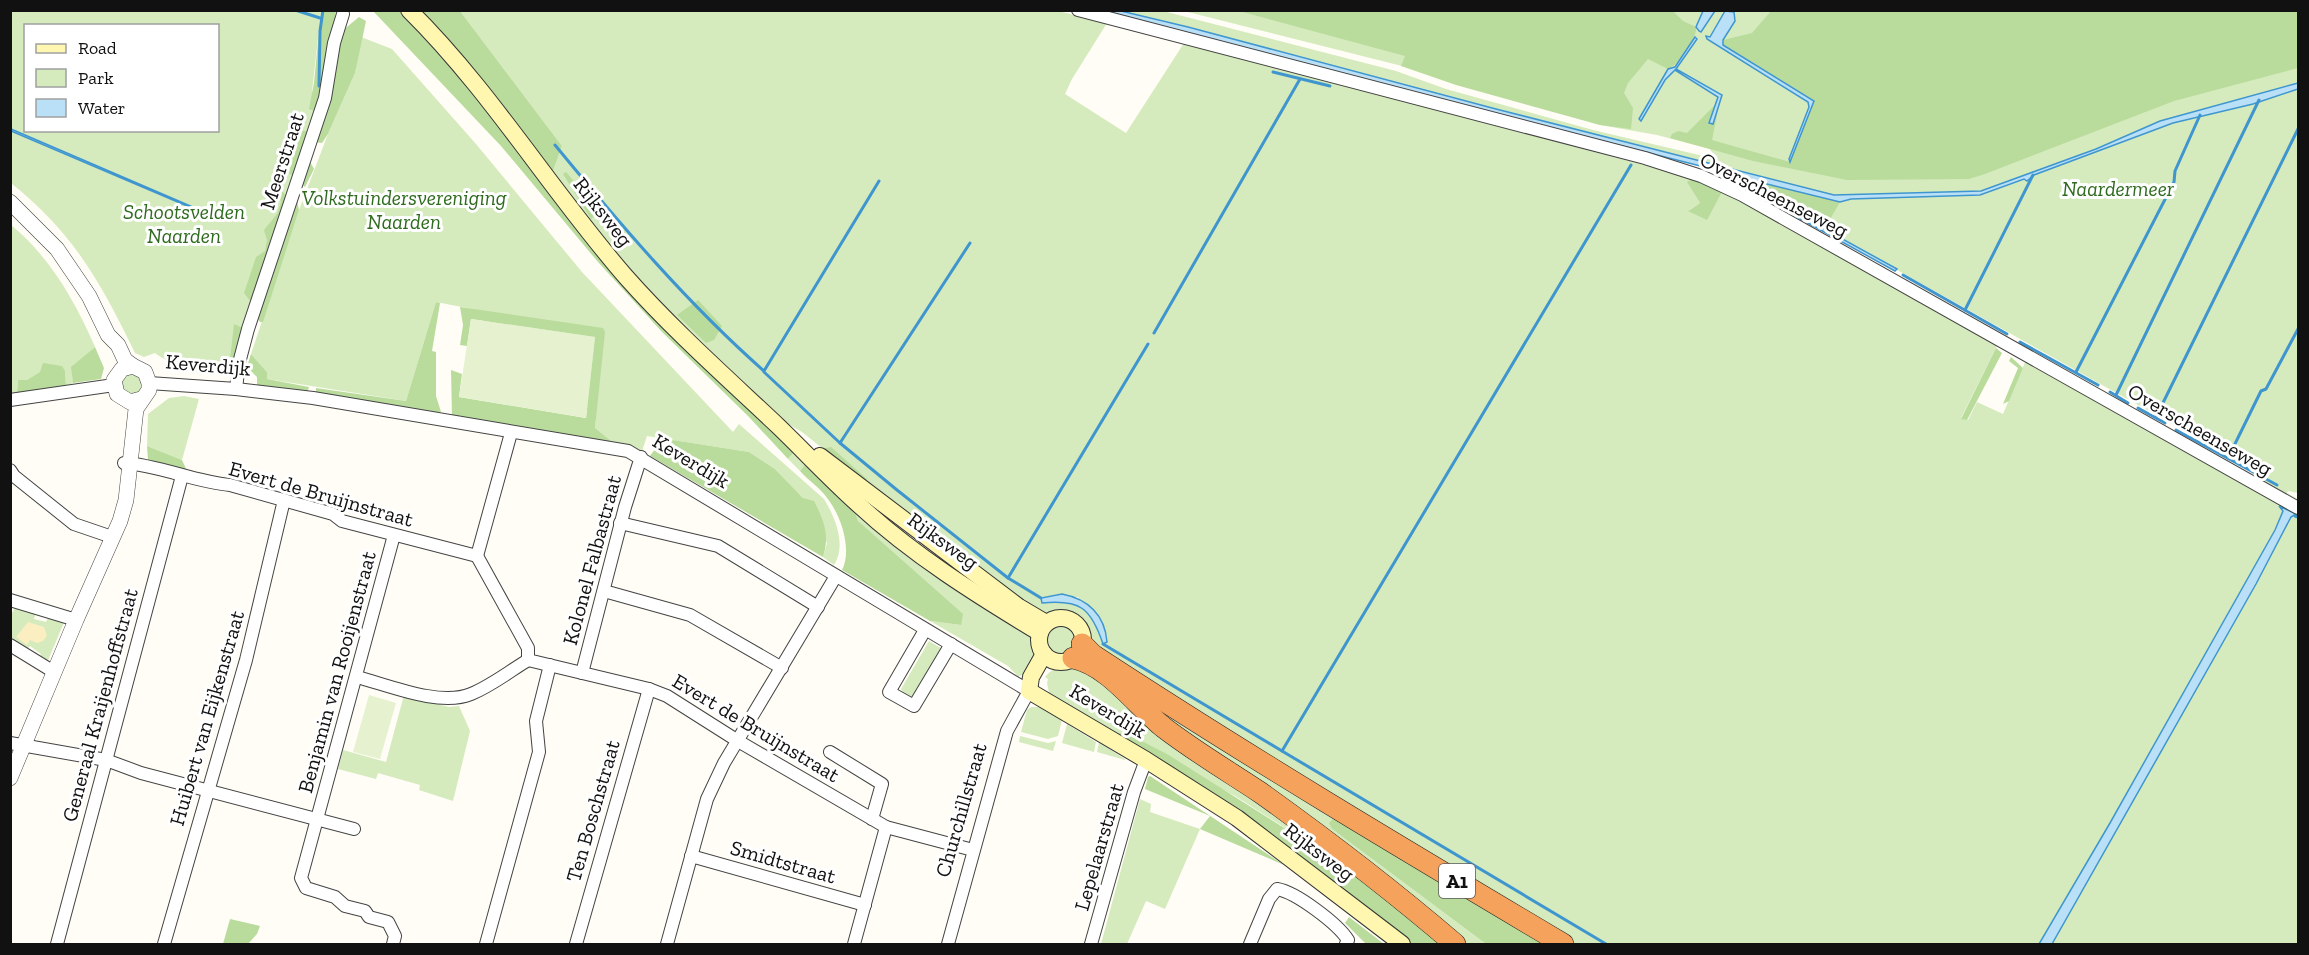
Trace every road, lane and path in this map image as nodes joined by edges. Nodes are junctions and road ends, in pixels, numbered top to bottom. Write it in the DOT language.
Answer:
graph roads {
  1 [pos="409,10"];
  2 [pos="1078,10"];
  3 [pos="343,14"];
  4 [pos="10,202"];
  5 [pos="108,335"];
  6 [pos="133,366"];
  7 [pos="149,383"];
  8 [pos="117,386"];
  9 [pos="236,388"];
  10 [pos="141,399"];
  11 [pos="10,400"];
  12 [pos="511,433"];
  13 [pos="641,457"];
  14 [pos="128,463"];
  15 [pos="10,470"];
  16 [pos="182,476"];
  17 [pos="284,500"];
  18 [pos="2298,508"];
  19 [pos="620,523"];
  20 [pos="394,535"];
  21 [pos="112,537"];
  22 [pos="477,556"];
  23 [pos="836,576"];
  24 [pos="604,591"];
  25 [pos="10,600"];
  26 [pos="818,607"];
  27 [pos="76,620"];
  28 [pos="1043,628"];
  29 [pos="925,630"];
  30 [pos="951,644"];
  31 [pos="10,645"];
  32 [pos="1063,654"];
  33 [pos="528,660"];
  34 [pos="550,665"];
  35 [pos="782,668"];
  36 [pos="54,672"];
  37 [pos="582,673"];
  38 [pos="357,677"];
  39 [pos="649,689"];
  40 [pos="1029,691"];
  41 [pos="738,741"];
  42 [pos="17,744"];
  43 [pos="830,752"];
  44 [pos="106,760"];
  45 [pos="1146,760"];
  46 [pos="10,778"];
  47 [pos="207,790"];
  48 [pos="316,819"];
  49 [pos="872,819"];
  50 [pos="886,827"];
  51 [pos="354,829"];
  52 [pos="973,850"];
  53 [pos="691,856"];
  54 [pos="864,905"];
  55 [pos="394,940"];
  56 [pos="952,944"];
  57 [pos="57,945"];
  58 [pos="164,945"];
  59 [pos="486,945"];
  60 [pos="576,945"];
  61 [pos="667,945"];
  62 [pos="854,945"];
  63 [pos="1091,945"];
  64 [pos="1250,945"];
  65 [pos="1346,945"];
  66 [pos="1402,945"];
  67 [pos="1455,945"];
  68 [pos="1563,945"];
  1 -- 28 [label="main road, Rijksweg"];
  2 -- 18 [label="street, Overscheenseweg"];
  3 -- 9 [label="street, Meerstraat"];
  4 -- 5 [label="street"];
  5 -- 6 [label="street"];
  5 -- 8 [label="street"];
  6 -- 7 [label="street"];
  6 -- 8 [label="street"];
  7 -- 9 [label="street, Keverdijk"];
  7 -- 10 [label="street"];
  8 -- 10 [label="street"];
  8 -- 11 [label="street"];
  8 -- 14 [label="street"];
  9 -- 12 [label="street, Keverdijk"];
  10 -- 14 [label="street"];
  12 -- 13 [label="street, Keverdijk"];
  12 -- 22 [label="street"];
  13 -- 19 [label="street, Kolonel Falbastraat"];
  13 -- 23 [label="street, Keverdijk"];
  14 -- 16 [label="street, Evert de Bruijnstraat"];
  14 -- 21 [label="street"];
  15 -- 21 [label="street"];
  16 -- 17 [label="street, Evert de Bruijnstraat"];
  16 -- 44 [label="street, Generaal Kraijenhoffstraat"];
  17 -- 20 [label="street, Evert de Bruijnstraat"];
  17 -- 47 [label="street, Huibert van Eijkenstraat"];
  19 -- 24 [label="street, Kolonel Falbastraat"];
  19 -- 26 [label="street"];
  20 -- 22 [label="street, Evert de Bruijnstraat"];
  20 -- 38 [label="street, Benjamin van Rooijenstraat"];
  21 -- 27 [label="street"];
  22 -- 33 [label="street"];
  23 -- 26 [label="street"];
  23 -- 29 [label="street, Keverdijk"];
  24 -- 35 [label="street"];
  24 -- 37 [label="street, Kolonel Falbastraat"];
  25 -- 27 [label="street"];
  26 -- 35 [label="street"];
  27 -- 36 [label="street"];
  28 -- 32 [label="main road"];
  28 -- 32 [label="main road"];
  29 -- 30 [label="street, Keverdijk"];
  29 -- 30 [label="street"];
  30 -- 40 [label="street, Keverdijk"];
  31 -- 36 [label="street"];
  32 -- 40 [label="main road, Churchillstraat"];
  32 -- 67 [label="highway, A1"];
  32 -- 68 [label="highway, A1"];
  33 -- 34 [label="street, Evert de Bruijnstraat"];
  33 -- 38 [label="street"];
  34 -- 37 [label="street, Evert de Bruijnstraat"];
  34 -- 59 [label="street"];
  35 -- 41 [label="street"];
  36 -- 42 [label="street"];
  37 -- 39 [label="street, Evert de Bruijnstraat"];
  38 -- 48 [label="street, Benjamin van Rooijenstraat"];
  39 -- 41 [label="street, Evert de Bruijnstraat"];
  39 -- 60 [label="street, Ten Boschstraat"];
  40 -- 45 [label="main road, Keverdijk"];
  40 -- 52 [label="street, Churchillstraat"];
  41 -- 49 [label="street, Evert de Bruijnstraat"];
  41 -- 53 [label="street"];
  42 -- 44 [label="street"];
  42 -- 46 [label="street"];
  43 -- 49 [label="street"];
  44 -- 47 [label="street"];
  44 -- 57 [label="street, Generaal Kraijenhoffstraat"];
  45 -- 63 [label="street, Lepelaarstraat"];
  45 -- 66 [label="main road, Rijksweg"];
  47 -- 48 [label="street"];
  47 -- 58 [label="street, Huibert van Eijkenstraat"];
  48 -- 51 [label="street"];
  48 -- 55 [label="street, Benjamin van Rooijenstraat"];
  49 -- 50 [label="street, Evert de Bruijnstraat"];
  50 -- 52 [label="street, Evert de Bruijnstraat"];
  50 -- 54 [label="street"];
  52 -- 56 [label="street, Churchillstraat"];
  53 -- 54 [label="street, Smidtstraat"];
  53 -- 61 [label="street"];
  54 -- 62 [label="street"];
  64 -- 65 [label="street"];
}
